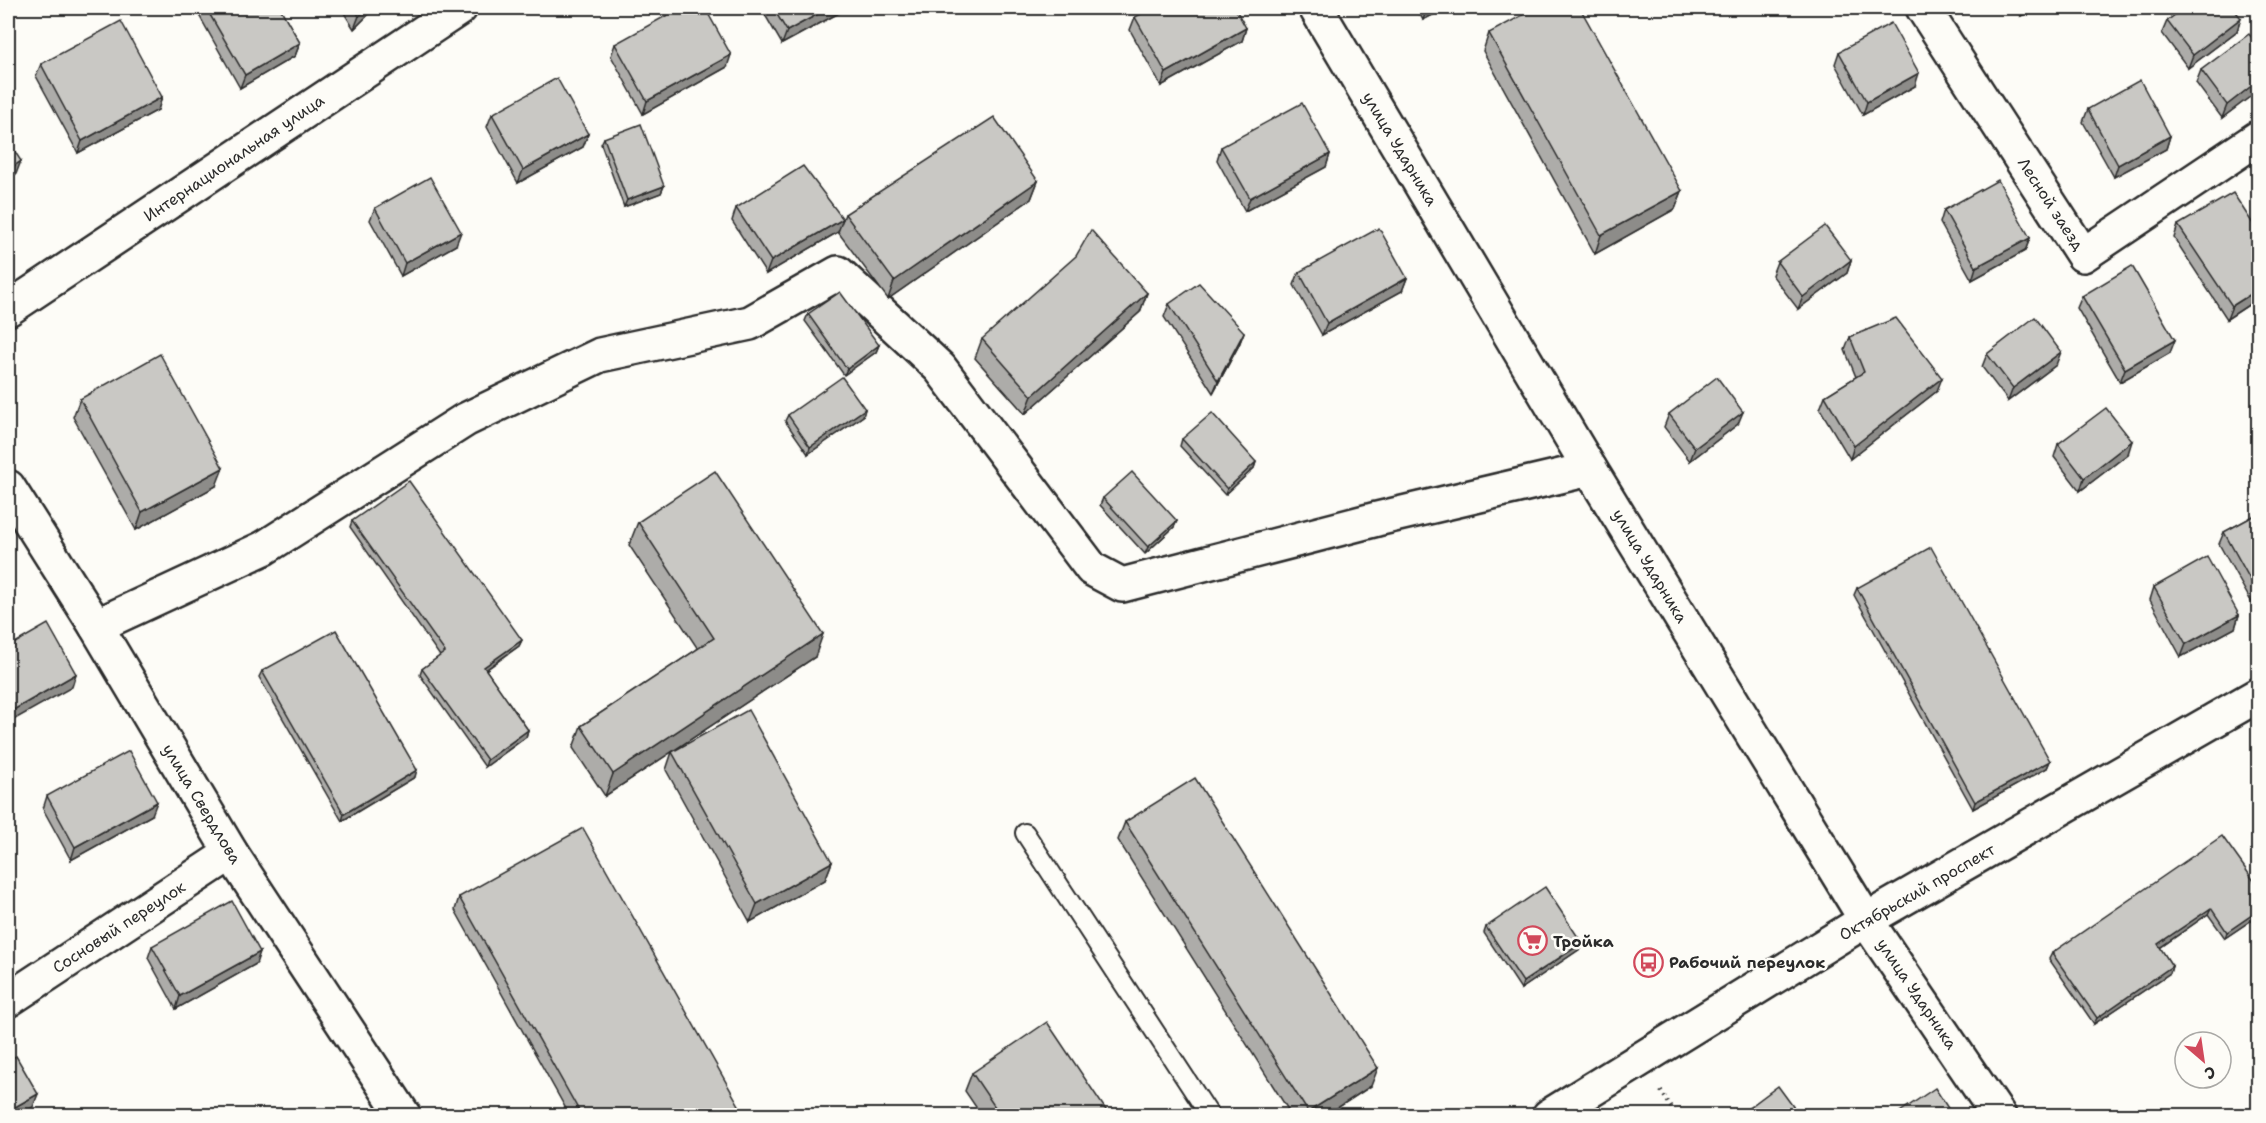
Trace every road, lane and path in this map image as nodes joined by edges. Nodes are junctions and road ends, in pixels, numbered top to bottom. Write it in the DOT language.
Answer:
graph roads {
  1 [pos="460,8"];
  2 [pos="1316,8"];
  3 [pos="1923,8"];
  4 [pos="2259,138"];
  5 [pos="8,309"];
  6 [pos="1590,469"];
  7 [pos="8,487"];
  8 [pos="96,627"];
  9 [pos="2259,695"];
  10 [pos="1025,833"];
  11 [pos="231,853"];
  12 [pos="1866,920"];
  13 [pos="8,1000"];
  14 [pos="404,1116"];
  15 [pos="1210,1116"];
  16 [pos="1549,1116"];
  17 [pos="1999,1116"];
  1 -- 5 [label="street, Интернациональная улица"];
  2 -- 6 [label="street, улица Ударника"];
  3 -- 4 [label="street, Лесной заезд"];
  6 -- 8 [label="street"];
  6 -- 12 [label="street, улица Ударника"];
  7 -- 8 [label="street, улица Свердлова"];
  8 -- 11 [label="street, улица Свердлова"];
  9 -- 12 [label="street, Октябрьский проспект"];
  10 -- 15 [label="lane"];
  11 -- 13 [label="street, Сосновый переулок"];
  11 -- 14 [label="street, улица Свердлова"];
  12 -- 16 [label="street, Октябрьский проспект"];
  12 -- 17 [label="street, улица Ударника"];
}
